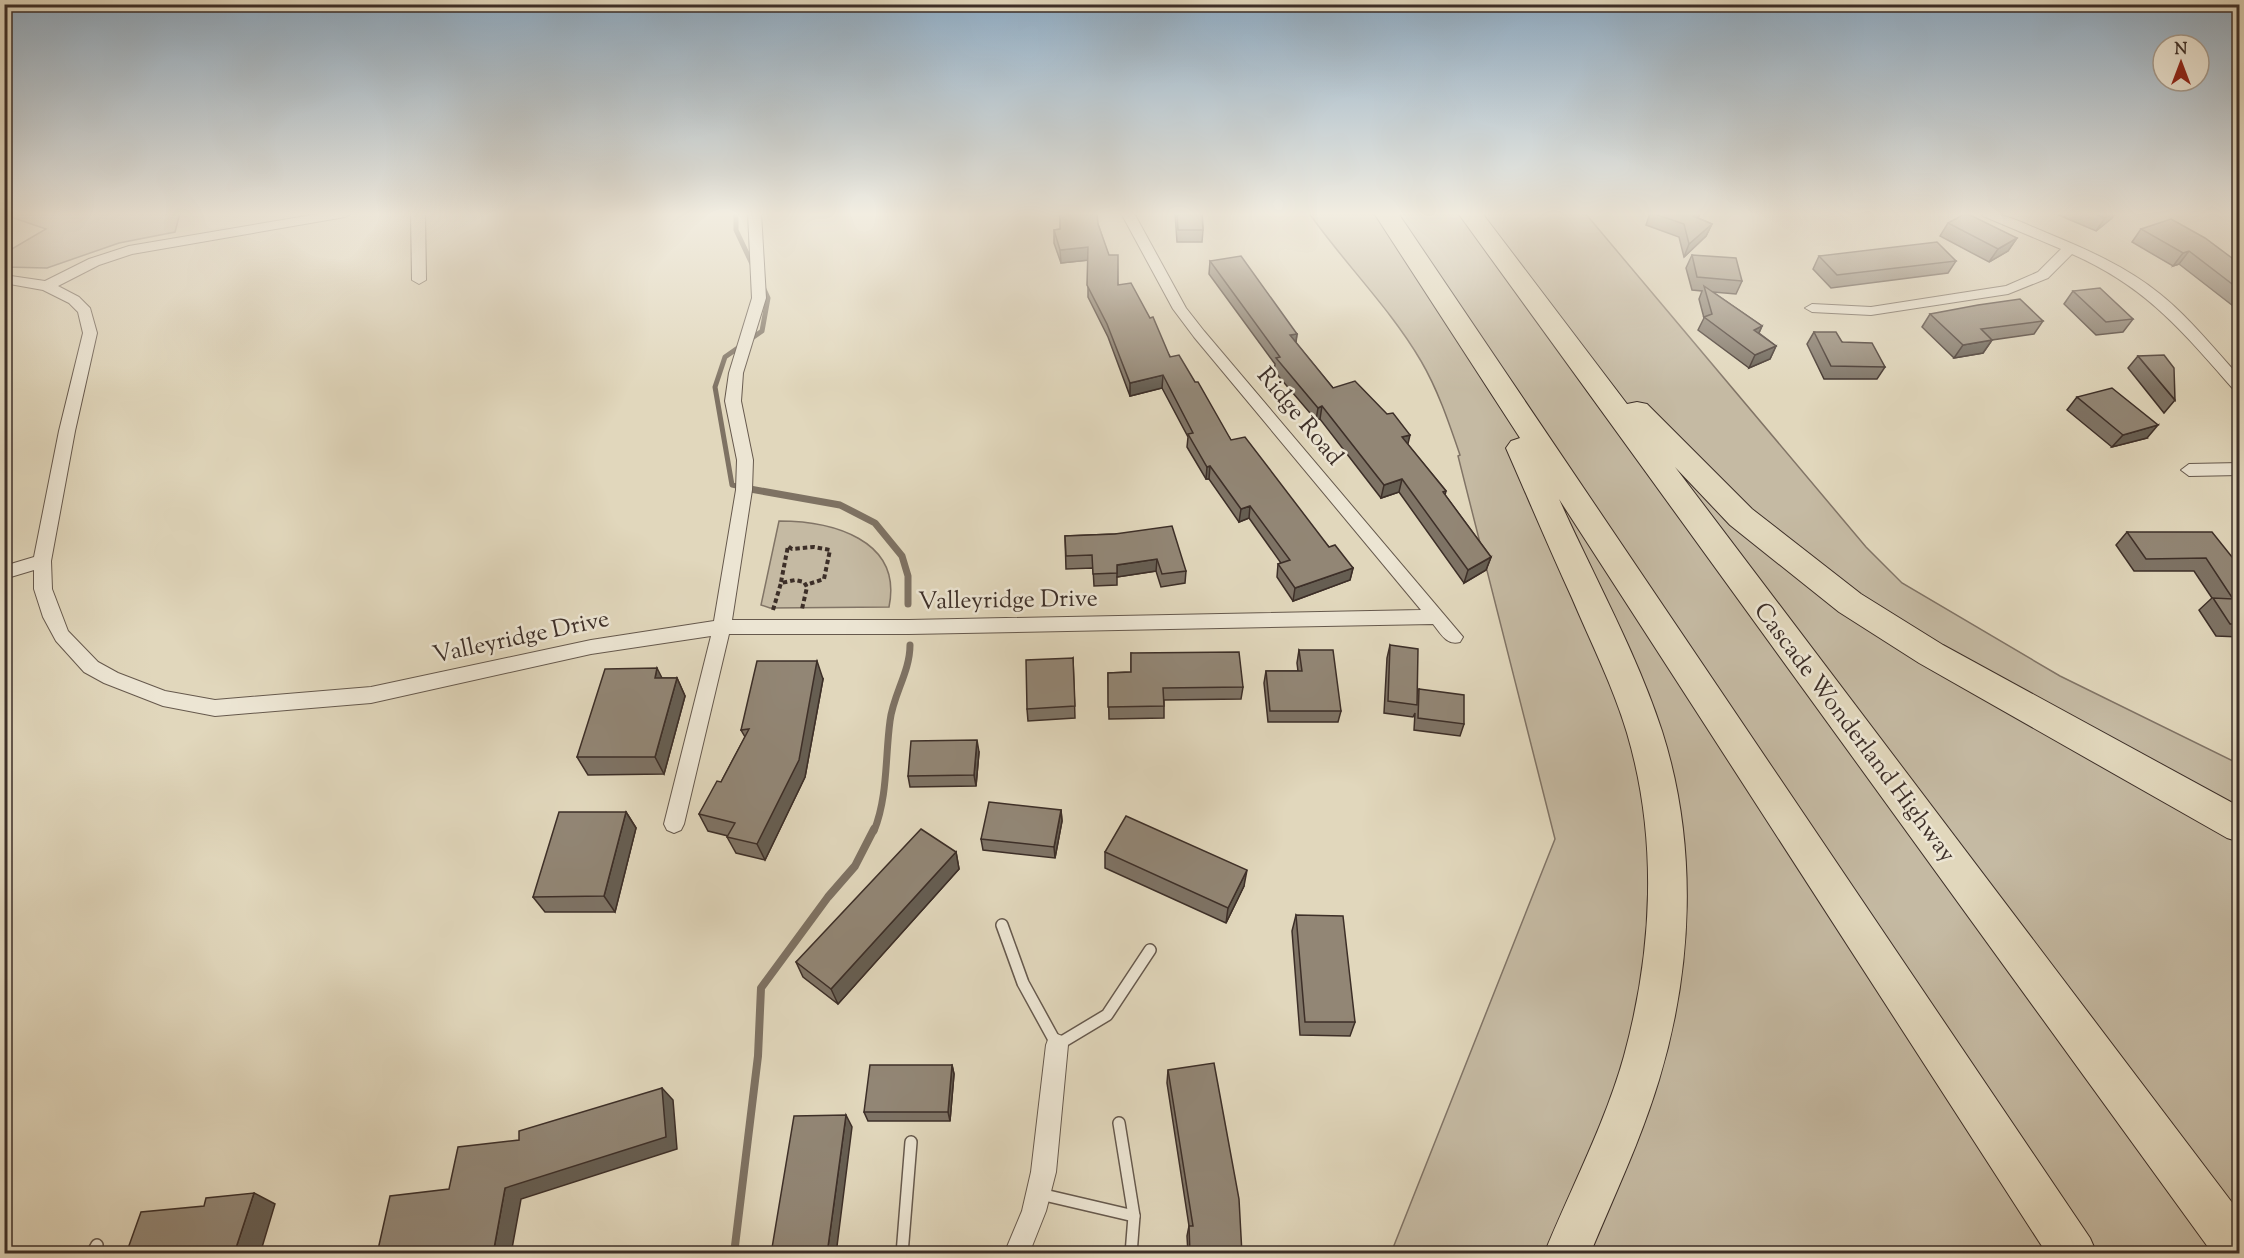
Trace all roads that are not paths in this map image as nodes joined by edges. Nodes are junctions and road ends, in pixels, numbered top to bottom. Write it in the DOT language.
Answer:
graph roads {
  1 [pos="75,272"];
  2 [pos="419,272"];
  3 [pos="757,272"];
  4 [pos="1161,272"];
  5 [pos="1424,272"];
  6 [pos="1514,272"];
  7 [pos="2049,272"];
  8 [pos="2116,272"];
  9 [pos="4,279"];
  10 [pos="419,280"];
  11 [pos="47,286"];
  12 [pos="1812,308"];
  13 [pos="1554,325"];
  14 [pos="1483,361"];
  15 [pos="2240,387"];
  16 [pos="2240,469"];
  17 [pos="2189,470"];
  18 [pos="42,561"];
  19 [pos="4,573"];
  20 [pos="1435,617"];
  21 [pos="722,627"];
  22 [pos="1454,638"];
  23 [pos="674,824"];
  24 [pos="2240,826"];
  25 [pos="1002,925"];
  26 [pos="1150,951"];
  27 [pos="1057,1045"];
  28 [pos="1119,1123"];
  29 [pos="911,1142"];
  30 [pos="1038,1194"];
  31 [pos="1134,1216"];
  32 [pos="2240,1252"];
  33 [pos="902,1254"];
  34 [pos="1016,1254"];
  35 [pos="1131,1254"];
  36 [pos="1567,1254"];
  37 [pos="2074,1254"];
  1 -- 11 [label="street"];
  2 -- 10 [label="street"];
  3 -- 21 [label="street"];
  4 -- 20 [label="street, Ridge Road"];
  5 -- 14 [label="highway"];
  6 -- 13 [label="highway, Cascade Wonderland Highway"];
  7 -- 12 [label="street"];
  8 -- 15 [label="street"];
  9 -- 11 [label="street, Valleyridge Drive"];
  11 -- 18 [label="street, Valleyridge Drive"];
  13 -- 24 [label="highway"];
  13 -- 32 [label="highway, Cascade Wonderland Highway"];
  14 -- 36 [label="highway"];
  14 -- 37 [label="highway"];
  16 -- 17 [label="street"];
  18 -- 19 [label="street"];
  18 -- 21 [label="street, Valleyridge Drive"];
  20 -- 21 [label="street, Valleyridge Drive"];
  20 -- 22 [label="street, Ridge Road"];
  21 -- 23 [label="street"];
  25 -- 27 [label="lane"];
  26 -- 27 [label="lane"];
  27 -- 30 [label="street"];
  28 -- 31 [label="lane"];
  29 -- 33 [label="lane"];
  30 -- 31 [label="lane"];
  30 -- 34 [label="street"];
  31 -- 35 [label="lane"];
}
